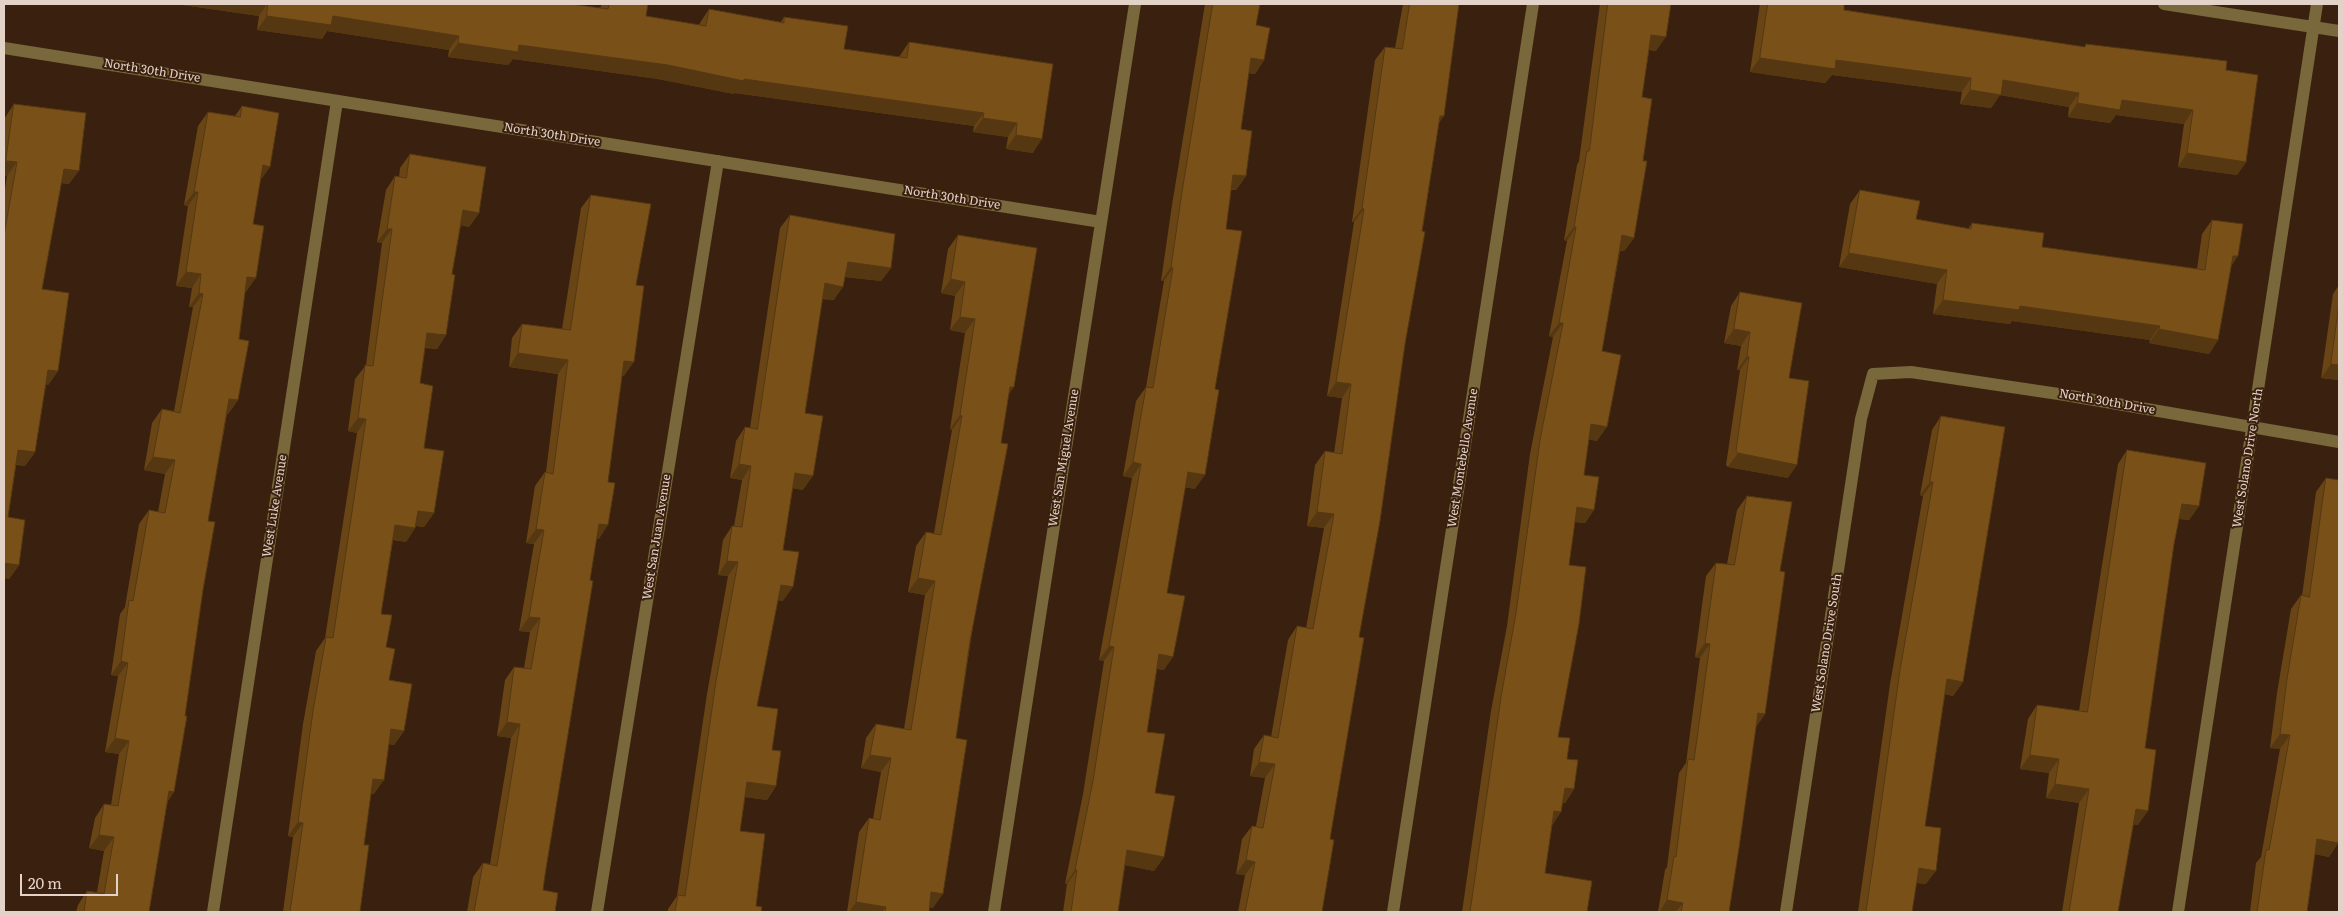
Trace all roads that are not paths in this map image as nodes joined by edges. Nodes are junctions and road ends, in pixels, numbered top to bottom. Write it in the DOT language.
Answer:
graph roads {
  1 [pos="1135,4"];
  2 [pos="1533,4"];
  3 [pos="2164,4"];
  4 [pos="2317,4"];
  5 [pos="2314,27"];
  6 [pos="2339,31"];
  7 [pos="4,48"];
  8 [pos="337,100"];
  9 [pos="718,161"];
  10 [pos="1101,222"];
  11 [pos="1873,374"];
  12 [pos="2252,428"];
  13 [pos="2339,442"];
  14 [pos="213,912"];
  15 [pos="597,912"];
  16 [pos="994,912"];
  17 [pos="1393,912"];
  18 [pos="1786,912"];
  19 [pos="2178,912"];
  1 -- 10 [label="street, West San Miguel Avenue"];
  2 -- 17 [label="street, West Montebello Avenue"];
  3 -- 5 [label="street"];
  4 -- 5 [label="street, West Solano Drive North"];
  5 -- 6 [label="street"];
  5 -- 12 [label="street, West Solano Drive North"];
  7 -- 8 [label="street, North 30th Drive"];
  8 -- 9 [label="street, North 30th Drive"];
  8 -- 14 [label="street, West Luke Avenue"];
  9 -- 10 [label="street, North 30th Drive"];
  9 -- 15 [label="street, West San Juan Avenue"];
  10 -- 16 [label="street, West San Miguel Avenue"];
  11 -- 12 [label="street, North 30th Drive"];
  11 -- 18 [label="street, West Solano Drive South"];
  12 -- 13 [label="street, North 30th Drive"];
  12 -- 19 [label="street, West Solano Drive North"];
}
